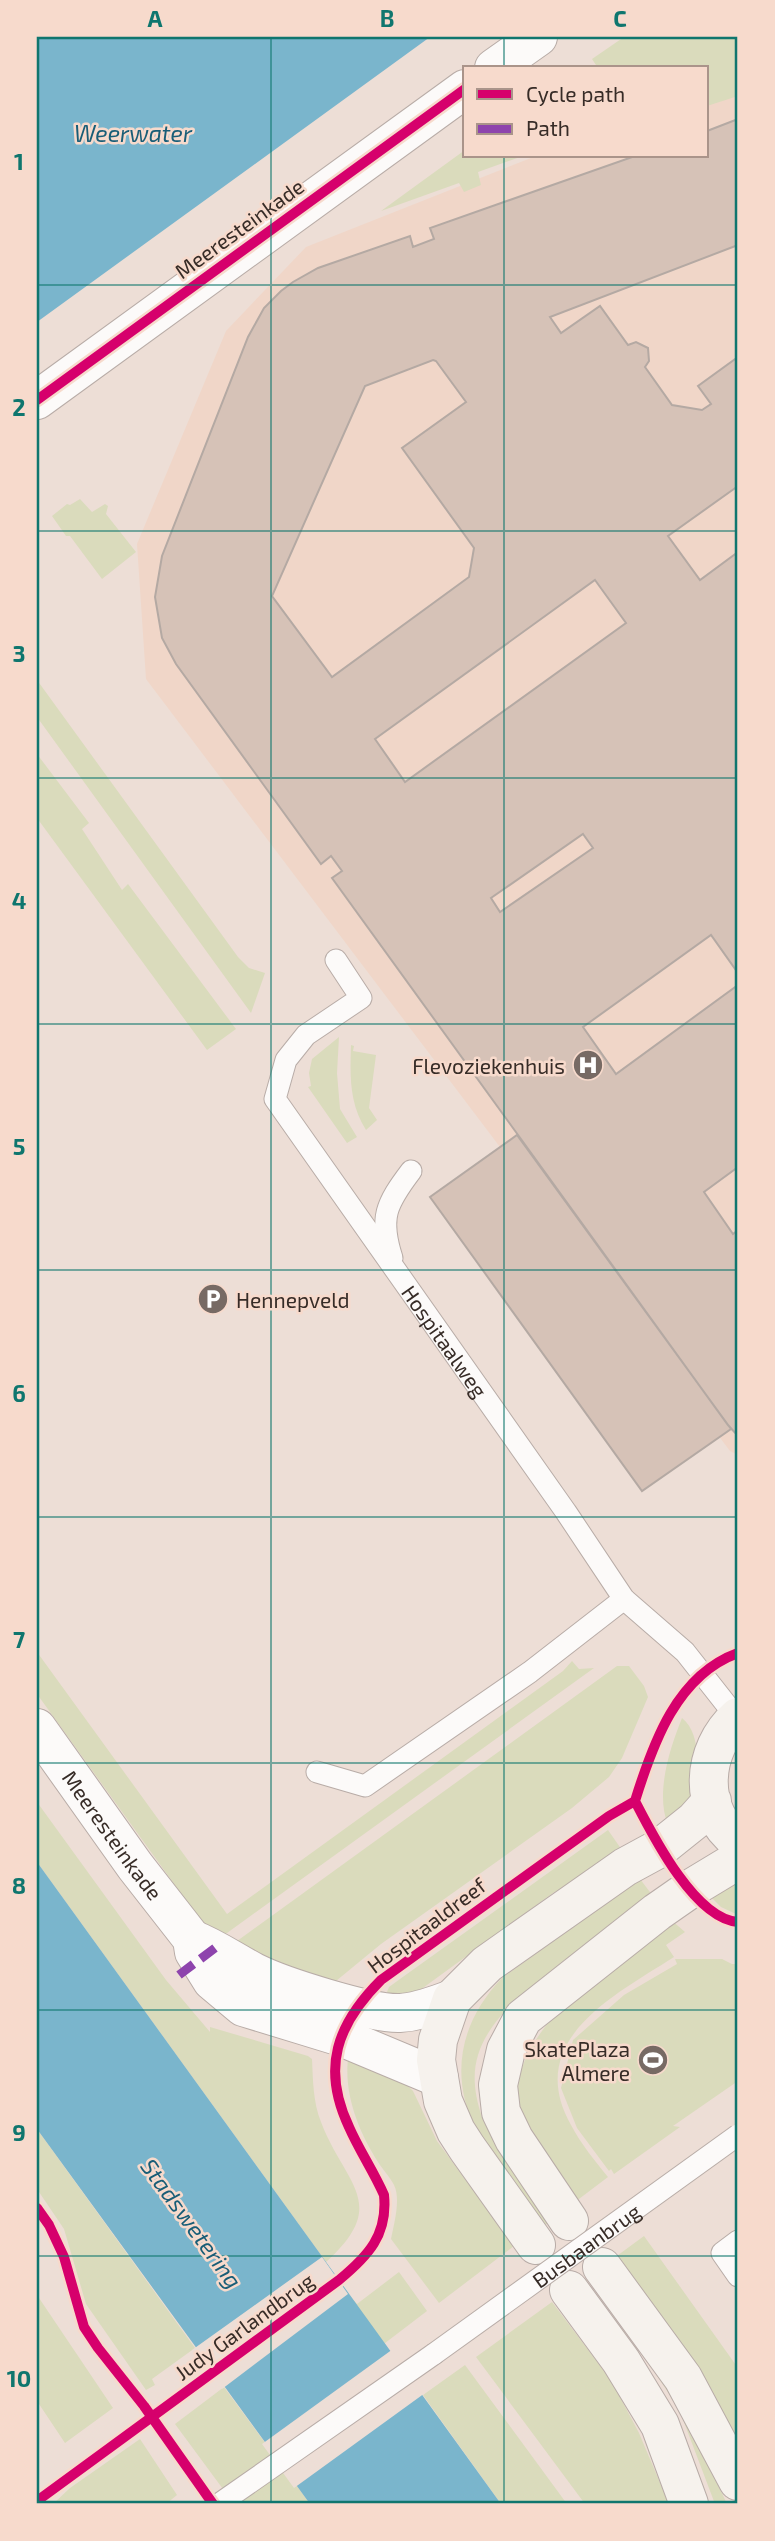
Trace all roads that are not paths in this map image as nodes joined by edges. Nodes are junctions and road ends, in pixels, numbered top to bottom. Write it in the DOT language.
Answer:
graph roads {
  1 [pos="538,37"];
  2 [pos="497,66"];
  3 [pos="463,90"];
  4 [pos="37,400"];
  5 [pos="336,960"];
  6 [pos="411,1171"];
  7 [pos="397,1274"];
  8 [pos="624,1599"];
  9 [pos="738,1718"];
  10 [pos="37,1728"];
  11 [pos="317,1772"];
  12 [pos="712,1801"];
  13 [pos="738,1842"];
  14 [pos="738,1860"];
  15 [pos="192,1939"];
  16 [pos="452,1999"];
  17 [pos="439,2078"];
  18 [pos="738,2135"];
  19 [pos="569,2221"];
  20 [pos="738,2241"];
  21 [pos="536,2245"];
  22 [pos="602,2267"];
  23 [pos="738,2276"];
  24 [pos="569,2290"];
  25 [pos="738,2481"];
  26 [pos="219,2504"];
  27 [pos="690,2504"];
  1 -- 2 [label="street"];
  3 -- 4 [label="street, Meeresteinkade"];
  5 -- 7 [label="lane, Hospitaalweg"];
  6 -- 7 [label="lane"];
  7 -- 8 [label="lane, Hospitaalweg"];
  8 -- 9 [label="lane, Hospitaalweg"];
  8 -- 11 [label="lane"];
  9 -- 12 [label="main road"];
  10 -- 15 [label="street, Meeresteinkade"];
  12 -- 13 [label="main road"];
  12 -- 16 [label="main road"];
  14 -- 19 [label="main road"];
  15 -- 16 [label="street, Meeresteinkade"];
  15 -- 17 [label="street, Meeresteinkade"];
  16 -- 17 [label="main road"];
  17 -- 21 [label="main road"];
  18 -- 26 [label="lane, Busbaanbrug, bridge"];
  20 -- 23 [label="lane"];
  22 -- 25 [label="main road"];
  24 -- 27 [label="main road"];
}
